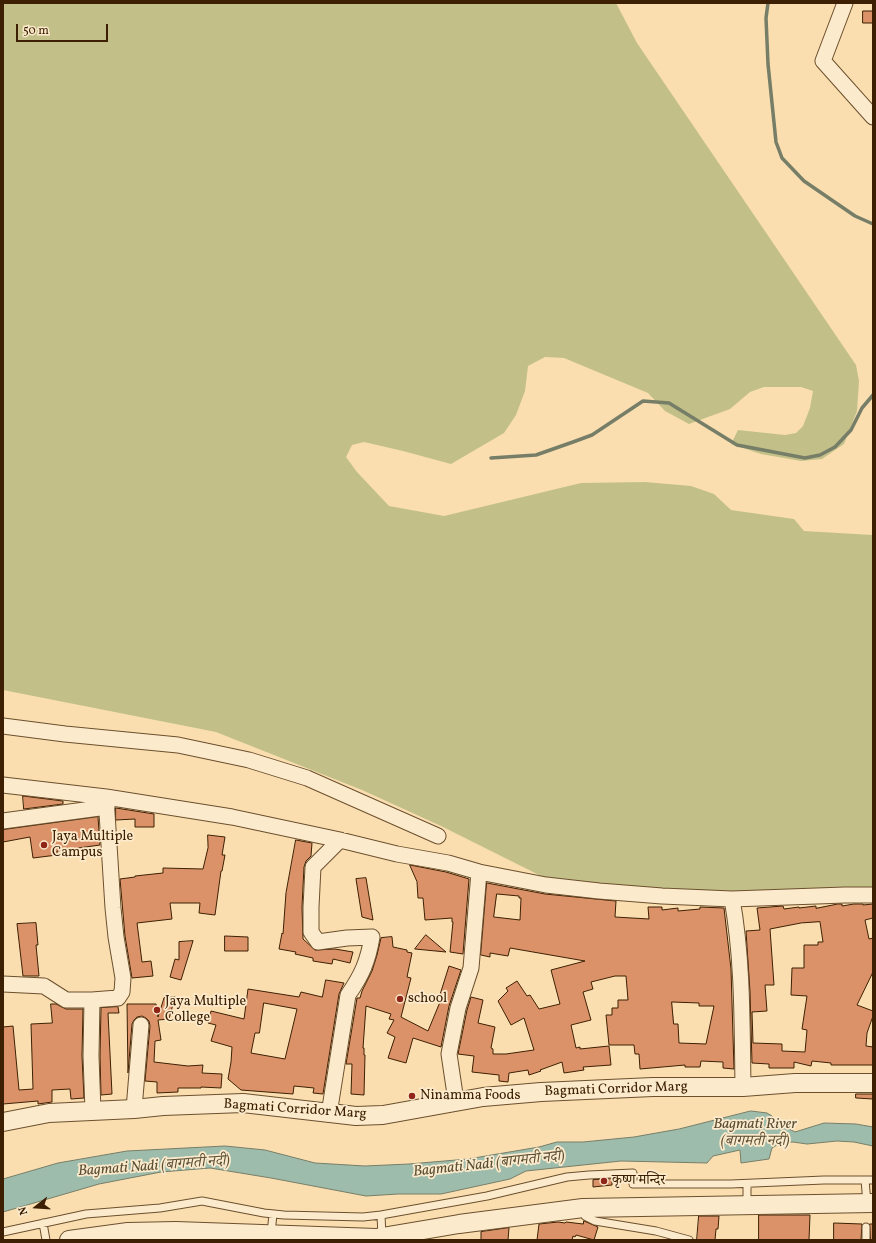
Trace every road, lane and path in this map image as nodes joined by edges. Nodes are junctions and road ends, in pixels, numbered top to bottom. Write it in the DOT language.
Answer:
graph roads {
  1 [pos="845,3"];
  2 [pos="873,117"];
  3 [pos="3,726"];
  4 [pos="3,785"];
  5 [pos="106,802"];
  6 [pos="3,821"];
  7 [pos="438,836"];
  8 [pos="340,840"];
  9 [pos="479,872"];
  10 [pos="873,895"];
  11 [pos="732,899"];
  12 [pos="3,984"];
  13 [pos="92,1000"];
  14 [pos="141,1025"];
  15 [pos="873,1083"];
  16 [pos="743,1087"];
  17 [pos="456,1101"];
  18 [pos="134,1109"];
  19 [pos="93,1111"];
  20 [pos="329,1114"];
  21 [pos="3,1122"];
  22 [pos="869,1180"];
  23 [pos="747,1184"];
  24 [pos="870,1203"];
  25 [pos="747,1205"];
  26 [pos="583,1208"];
  27 [pos="274,1214"];
  28 [pos="381,1215"];
  29 [pos="43,1223"];
  30 [pos="866,1227"];
  31 [pos="3,1232"];
  32 [pos="271,1234"];
  33 [pos="378,1238"];
  34 [pos="46,1240"];
  35 [pos="69,1240"];
  36 [pos="689,1240"];
  37 [pos="866,1240"];
  1 -- 2 [label="street"];
  3 -- 7 [label="street"];
  4 -- 5 [label="street"];
  5 -- 6 [label="street"];
  5 -- 8 [label="street"];
  5 -- 13 [label="street"];
  8 -- 9 [label="street"];
  8 -- 20 [label="street"];
  9 -- 11 [label="street"];
  9 -- 17 [label="street"];
  10 -- 11 [label="street"];
  11 -- 16 [label="street"];
  12 -- 13 [label="street"];
  13 -- 19 [label="street"];
  14 -- 18 [label="street"];
  15 -- 16 [label="street, Bagmati Corridor Marg"];
  16 -- 17 [label="street, Bagmati Corridor Marg"];
  17 -- 20 [label="street, Bagmati Corridor Marg"];
  18 -- 19 [label="street, Bagmati Corridor Marg"];
  18 -- 20 [label="street, Bagmati Corridor Marg"];
  19 -- 21 [label="street, Bagmati Corridor Marg"];
  22 -- 23 [label="lane"];
  22 -- 24 [label="lane"];
  23 -- 25 [label="lane"];
  23 -- 28 [label="lane"];
  24 -- 25 [label="street"];
  25 -- 26 [label="street"];
  26 -- 33 [label="street"];
  26 -- 36 [label="lane"];
  27 -- 28 [label="lane"];
  27 -- 29 [label="lane"];
  27 -- 32 [label="lane"];
  28 -- 33 [label="lane"];
  29 -- 31 [label="lane"];
  29 -- 34 [label="lane"];
  30 -- 37 [label="lane"];
  32 -- 33 [label="street"];
  32 -- 35 [label="street"];
}
